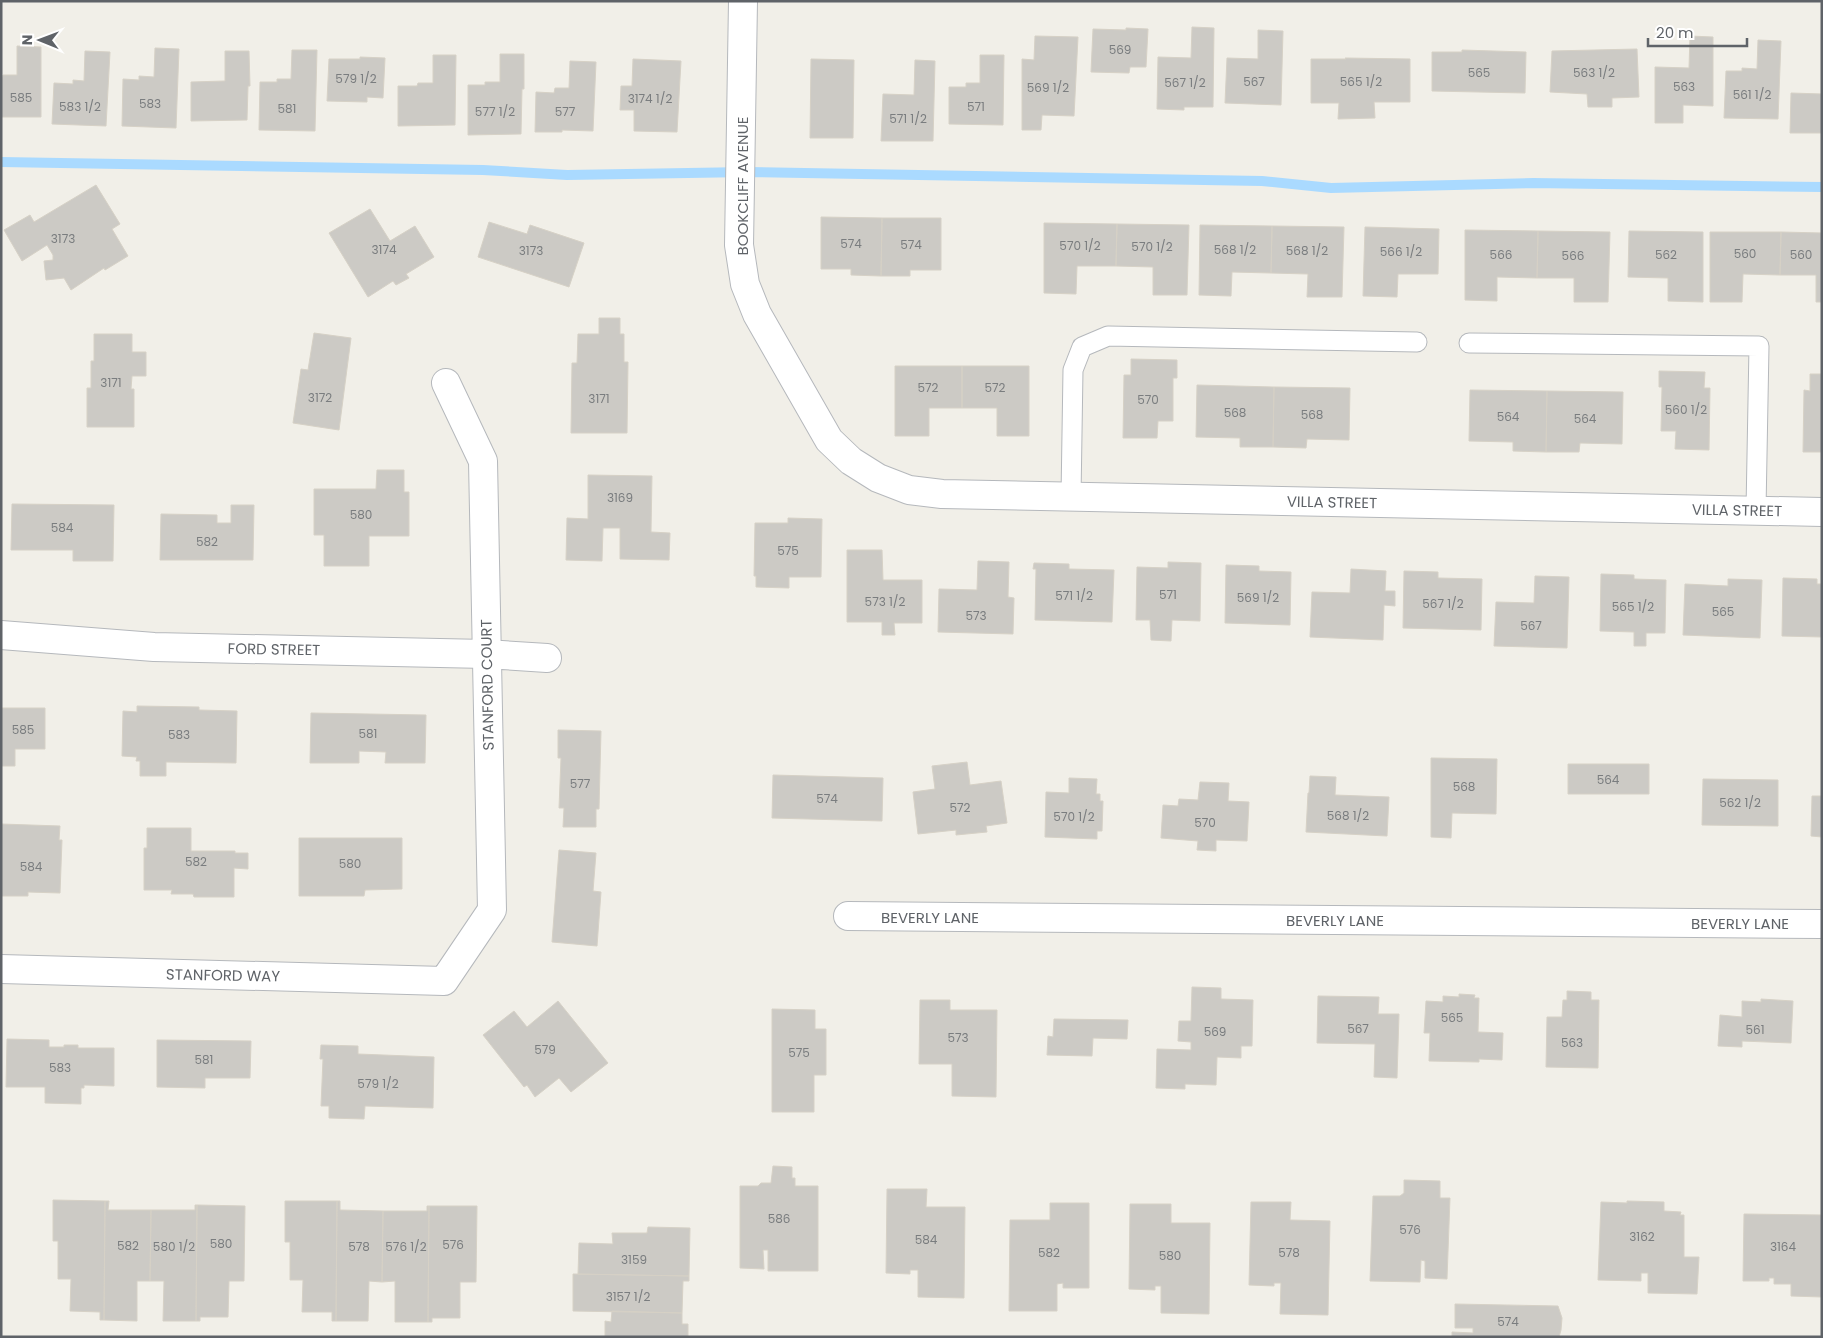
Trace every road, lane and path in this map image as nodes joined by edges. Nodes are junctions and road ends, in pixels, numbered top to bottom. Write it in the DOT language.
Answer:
graph roads {
  1 [pos="743,1"];
  2 [pos="1417,342"];
  3 [pos="1470,343"];
  4 [pos="446,383"];
  5 [pos="851,461"];
  6 [pos="1071,497"];
  7 [pos="1756,510"];
  8 [pos="1822,512"];
  9 [pos="1,635"];
  10 [pos="486,654"];
  11 [pos="547,658"];
  12 [pos="848,916"];
  13 [pos="1822,924"];
  14 [pos="1,969"];
  15 [pos="444,981"];
  1 -- 5 [label="street, BOOKCLIFF AVENUE"];
  2 -- 6 [label="lane"];
  3 -- 7 [label="lane"];
  4 -- 10 [label="street, STANFORD COURT"];
  5 -- 6 [label="street, VILLA STREET"];
  6 -- 7 [label="street, VILLA STREET"];
  7 -- 8 [label="street, VILLA STREET"];
  9 -- 10 [label="street, FORD STREET"];
  10 -- 11 [label="street, FORD STREET"];
  10 -- 15 [label="street, STANFORD COURT"];
  12 -- 13 [label="street, BEVERLY LANE"];
  14 -- 15 [label="street, STANFORD WAY"];
}
